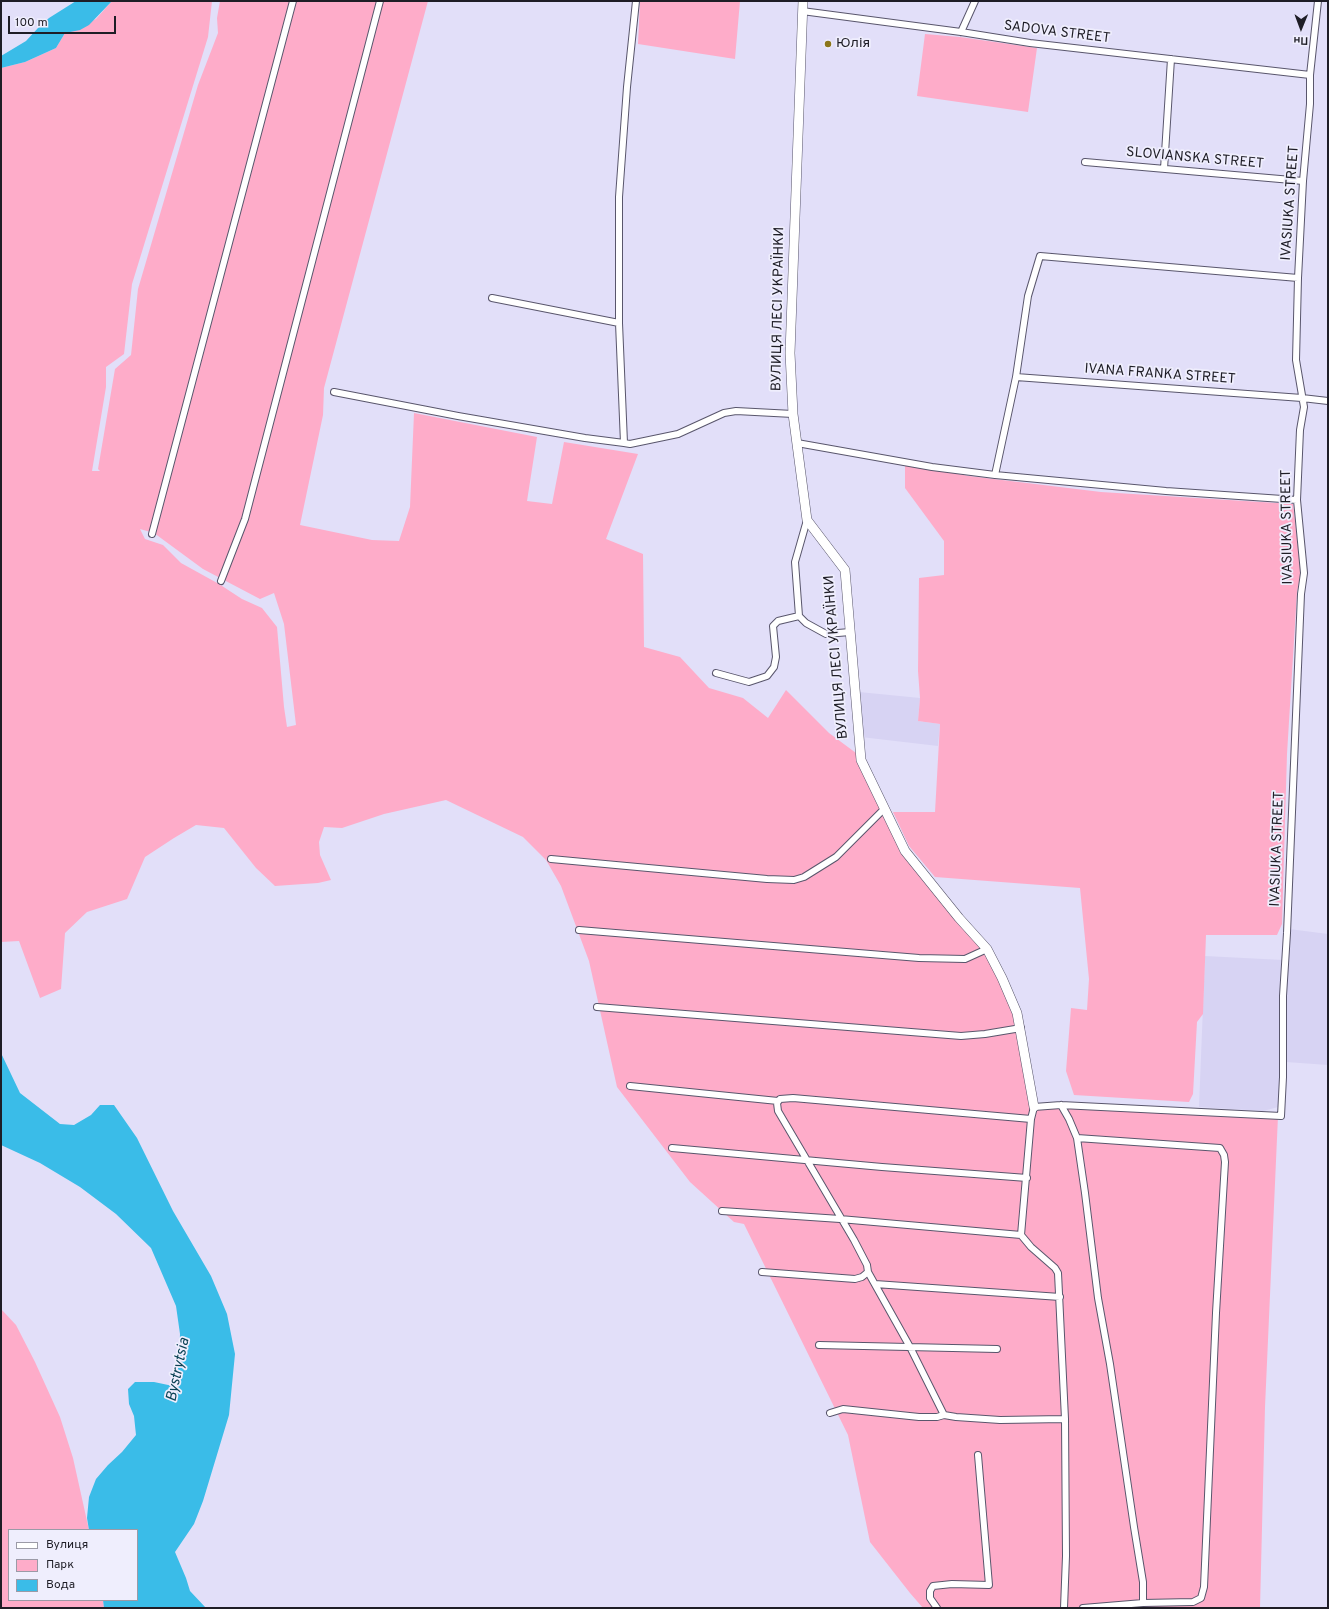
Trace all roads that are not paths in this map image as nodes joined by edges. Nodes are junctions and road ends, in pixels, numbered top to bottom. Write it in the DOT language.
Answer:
graph roads {
  1 [pos="293,1"];
  2 [pos="380,1"];
  3 [pos="636,1"];
  4 [pos="803,1"];
  5 [pos="975,1"];
  6 [pos="1318,1"];
  7 [pos="802,11"];
  8 [pos="961,32"];
  9 [pos="1171,59"];
  10 [pos="1310,75"];
  11 [pos="1085,162"];
  12 [pos="1164,169"];
  13 [pos="1303,180"];
  14 [pos="1298,278"];
  15 [pos="492,298"];
  16 [pos="618,323"];
  17 [pos="1016,377"];
  18 [pos="334,392"];
  19 [pos="1302,398"];
  20 [pos="1328,401"];
  21 [pos="793,414"];
  22 [pos="797,443"];
  23 [pos="624,444"];
  24 [pos="995,475"];
  25 [pos="1297,500"];
  26 [pos="808,520"];
  27 [pos="152,534"];
  28 [pos="221,581"];
  29 [pos="799,616"];
  30 [pos="850,632"];
  31 [pos="716,673"];
  32 [pos="884,810"];
  33 [pos="551,859"];
  34 [pos="579,930"];
  35 [pos="987,949"];
  36 [pos="597,1007"];
  37 [pos="1021,1028"];
  38 [pos="630,1086"];
  39 [pos="778,1102"];
  40 [pos="1061,1105"];
  41 [pos="1034,1107"];
  42 [pos="1031,1118"];
  43 [pos="1076,1138"];
  44 [pos="672,1148"];
  45 [pos="805,1159"];
  46 [pos="1027,1178"];
  47 [pos="722,1211"];
  48 [pos="840,1219"];
  49 [pos="1021,1235"];
  50 [pos="762,1272"];
  51 [pos="868,1272"];
  52 [pos="875,1284"];
  53 [pos="1060,1297"];
  54 [pos="819,1345"];
  55 [pos="910,1347"];
  56 [pos="997,1349"];
  57 [pos="830,1413"];
  58 [pos="944,1415"];
  59 [pos="1065,1420"];
  60 [pos="978,1456"];
  61 [pos="1143,1603"];
  62 [pos="936,1608"];
  63 [pos="1064,1608"];
  64 [pos="1083,1608"];
  1 -- 27 [label="street"];
  2 -- 28 [label="street"];
  3 -- 16 [label="street"];
  4 -- 7 [label="street, ВУЛИЦЯ ЛЕСІ УКРАЇНКИ"];
  5 -- 8 [label="street"];
  6 -- 10 [label="street, IVASIUKA STREET"];
  7 -- 8 [label="street, SADOVA STREET"];
  7 -- 21 [label="street, ВУЛИЦЯ ЛЕСІ УКРАЇНКИ"];
  8 -- 9 [label="street, SADOVA STREET"];
  9 -- 10 [label="street, SADOVA STREET"];
  9 -- 12 [label="street"];
  10 -- 13 [label="street, IVASIUKA STREET"];
  11 -- 12 [label="street, SLOVIANSKA STREET"];
  12 -- 13 [label="street, SLOVIANSKA STREET"];
  13 -- 14 [label="street, IVASIUKA STREET"];
  14 -- 17 [label="street"];
  14 -- 19 [label="street, IVASIUKA STREET"];
  15 -- 16 [label="street"];
  16 -- 23 [label="street"];
  17 -- 19 [label="street, IVANA FRANKA STREET"];
  17 -- 24 [label="street"];
  18 -- 23 [label="street"];
  19 -- 20 [label="street, IVANA FRANKA STREET"];
  19 -- 25 [label="street, IVASIUKA STREET"];
  21 -- 22 [label="street, ВУЛИЦЯ ЛЕСІ УКРАЇНКИ"];
  21 -- 23 [label="street"];
  22 -- 24 [label="street"];
  22 -- 26 [label="street, ВУЛИЦЯ ЛЕСІ УКРАЇНКИ"];
  24 -- 25 [label="street"];
  25 -- 40 [label="street, IVASIUKA STREET"];
  26 -- 29 [label="street"];
  26 -- 30 [label="street, ВУЛИЦЯ ЛЕСІ УКРАЇНКИ"];
  29 -- 30 [label="street"];
  29 -- 31 [label="street"];
  30 -- 32 [label="street, ВУЛИЦЯ ЛЕСІ УКРАЇНКИ"];
  32 -- 33 [label="street"];
  32 -- 35 [label="street, ВУЛИЦЯ ЛЕСІ УКРАЇНКИ"];
  34 -- 35 [label="street"];
  35 -- 37 [label="street, ВУЛИЦЯ ЛЕСІ УКРАЇНКИ"];
  36 -- 37 [label="street"];
  37 -- 41 [label="street, ВУЛИЦЯ ЛЕСІ УКРАЇНКИ"];
  38 -- 39 [label="street"];
  39 -- 42 [label="street"];
  39 -- 45 [label="street"];
  40 -- 41 [label="street"];
  40 -- 43 [label="street"];
  41 -- 42 [label="street"];
  42 -- 46 [label="street"];
  43 -- 61 [label="street"];
  43 -- 61 [label="street"];
  44 -- 45 [label="street"];
  45 -- 46 [label="street"];
  45 -- 48 [label="street"];
  46 -- 49 [label="street"];
  47 -- 48 [label="street"];
  48 -- 49 [label="street"];
  48 -- 51 [label="street"];
  49 -- 53 [label="street"];
  50 -- 51 [label="street"];
  51 -- 52 [label="street"];
  52 -- 53 [label="street"];
  52 -- 55 [label="street"];
  53 -- 59 [label="street"];
  54 -- 55 [label="street"];
  55 -- 56 [label="street"];
  55 -- 58 [label="street"];
  57 -- 58 [label="street"];
  58 -- 59 [label="street"];
  59 -- 63 [label="street"];
  60 -- 62 [label="street"];
  61 -- 64 [label="street"];
}
